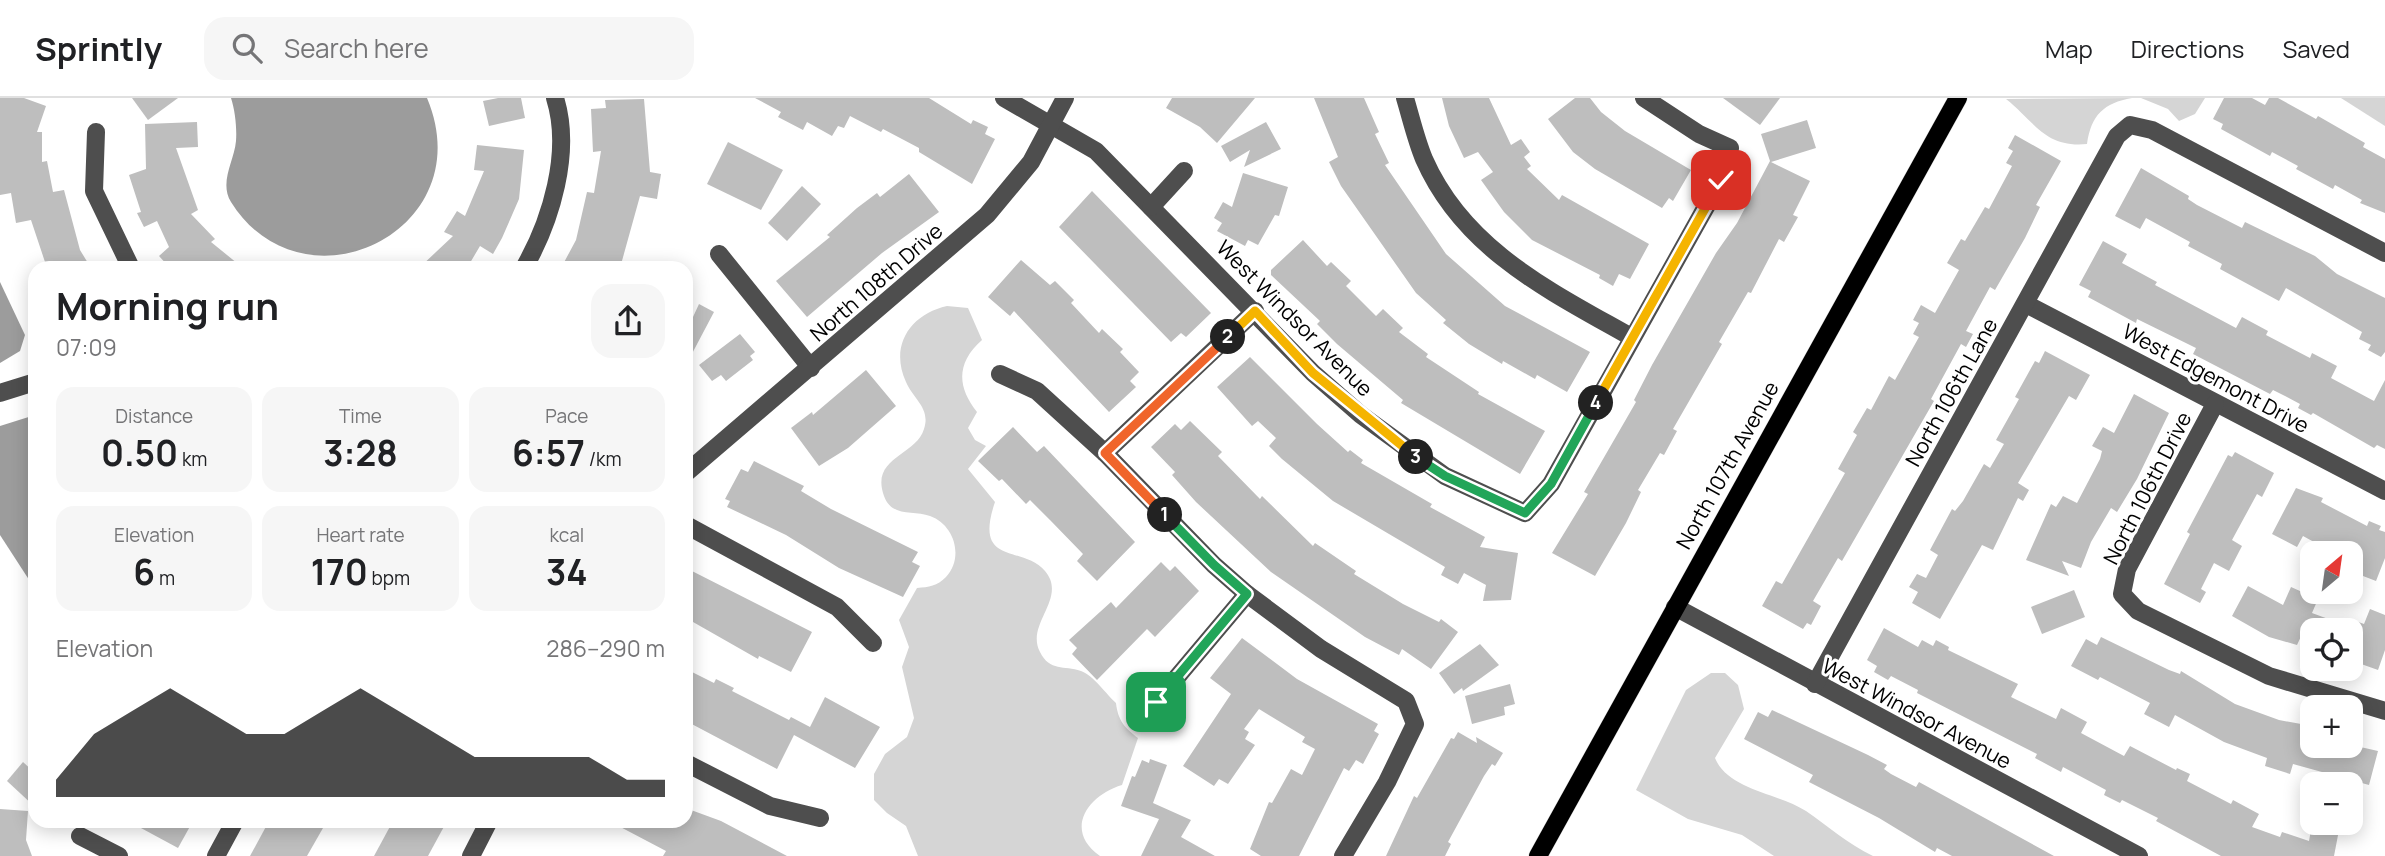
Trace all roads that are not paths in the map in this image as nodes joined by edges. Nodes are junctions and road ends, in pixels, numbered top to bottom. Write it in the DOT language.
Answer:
graph roads {
  1 [pos="555,98"];
  2 [pos="1004,98"];
  3 [pos="1065,98"];
  4 [pos="1405,98"];
  5 [pos="1644,98"];
  6 [pos="1958,98"];
  7 [pos="1052,124"];
  8 [pos="96,132"];
  9 [pos="1184,171"];
  10 [pos="1151,207"];
  11 [pos="2385,253"];
  12 [pos="719,254"];
  13 [pos="128,261"];
  14 [pos="527,261"];
  15 [pos="2026,304"];
  16 [pos="1255,311"];
  17 [pos="1631,337"];
  18 [pos="811,368"];
  19 [pos="1000,374"];
  20 [pos="28,384"];
  21 [pos="0,393"];
  22 [pos="2215,404"];
  23 [pos="1105,453"];
  24 [pos="693,466"];
  25 [pos="2385,491"];
  26 [pos="693,529"];
  27 [pos="1247,594"];
  28 [pos="1675,607"];
  29 [pos="873,643"];
  30 [pos="1815,684"];
  31 [pos="1156,702"];
  32 [pos="2385,711"];
  33 [pos="693,767"];
  34 [pos="820,818"];
  35 [pos="231,828"];
  36 [pos="485,828"];
  37 [pos="80,836"];
  38 [pos="119,856"];
  39 [pos="216,856"];
  40 [pos="471,856"];
  41 [pos="1343,856"];
  42 [pos="1538,856"];
  43 [pos="2139,856"];
  1 -- 14 [label="street"];
  2 -- 7 [label="street, West Windsor Avenue"];
  3 -- 7 [label="street, North 108th Drive"];
  4 -- 17 [label="street"];
  5 -- 17 [label="street"];
  6 -- 28 [label="main road, North 107th Avenue"];
  7 -- 10 [label="street, West Windsor Avenue"];
  7 -- 18 [label="street, North 108th Drive"];
  8 -- 13 [label="street"];
  9 -- 10 [label="street"];
  10 -- 16 [label="street, West Windsor Avenue"];
  11 -- 15 [label="street, North 106th Lane"];
  12 -- 18 [label="street"];
  15 -- 22 [label="street, West Edgemont Drive"];
  15 -- 30 [label="street, North 106th Lane"];
  16 -- 17 [label="street, West Windsor Avenue"];
  16 -- 23 [label="street"];
  18 -- 24 [label="street, North 108th Drive"];
  19 -- 23 [label="street"];
  20 -- 21 [label="street"];
  22 -- 25 [label="street, West Edgemont Drive"];
  22 -- 32 [label="street, North 106th Drive"];
  23 -- 27 [label="street"];
  26 -- 29 [label="street"];
  27 -- 31 [label="street"];
  27 -- 41 [label="street"];
  28 -- 30 [label="street, West Windsor Avenue"];
  28 -- 42 [label="main road, North 107th Avenue"];
  30 -- 43 [label="street, West Windsor Avenue"];
  33 -- 34 [label="street"];
  35 -- 39 [label="street"];
  36 -- 40 [label="street"];
  37 -- 38 [label="street"];
}
